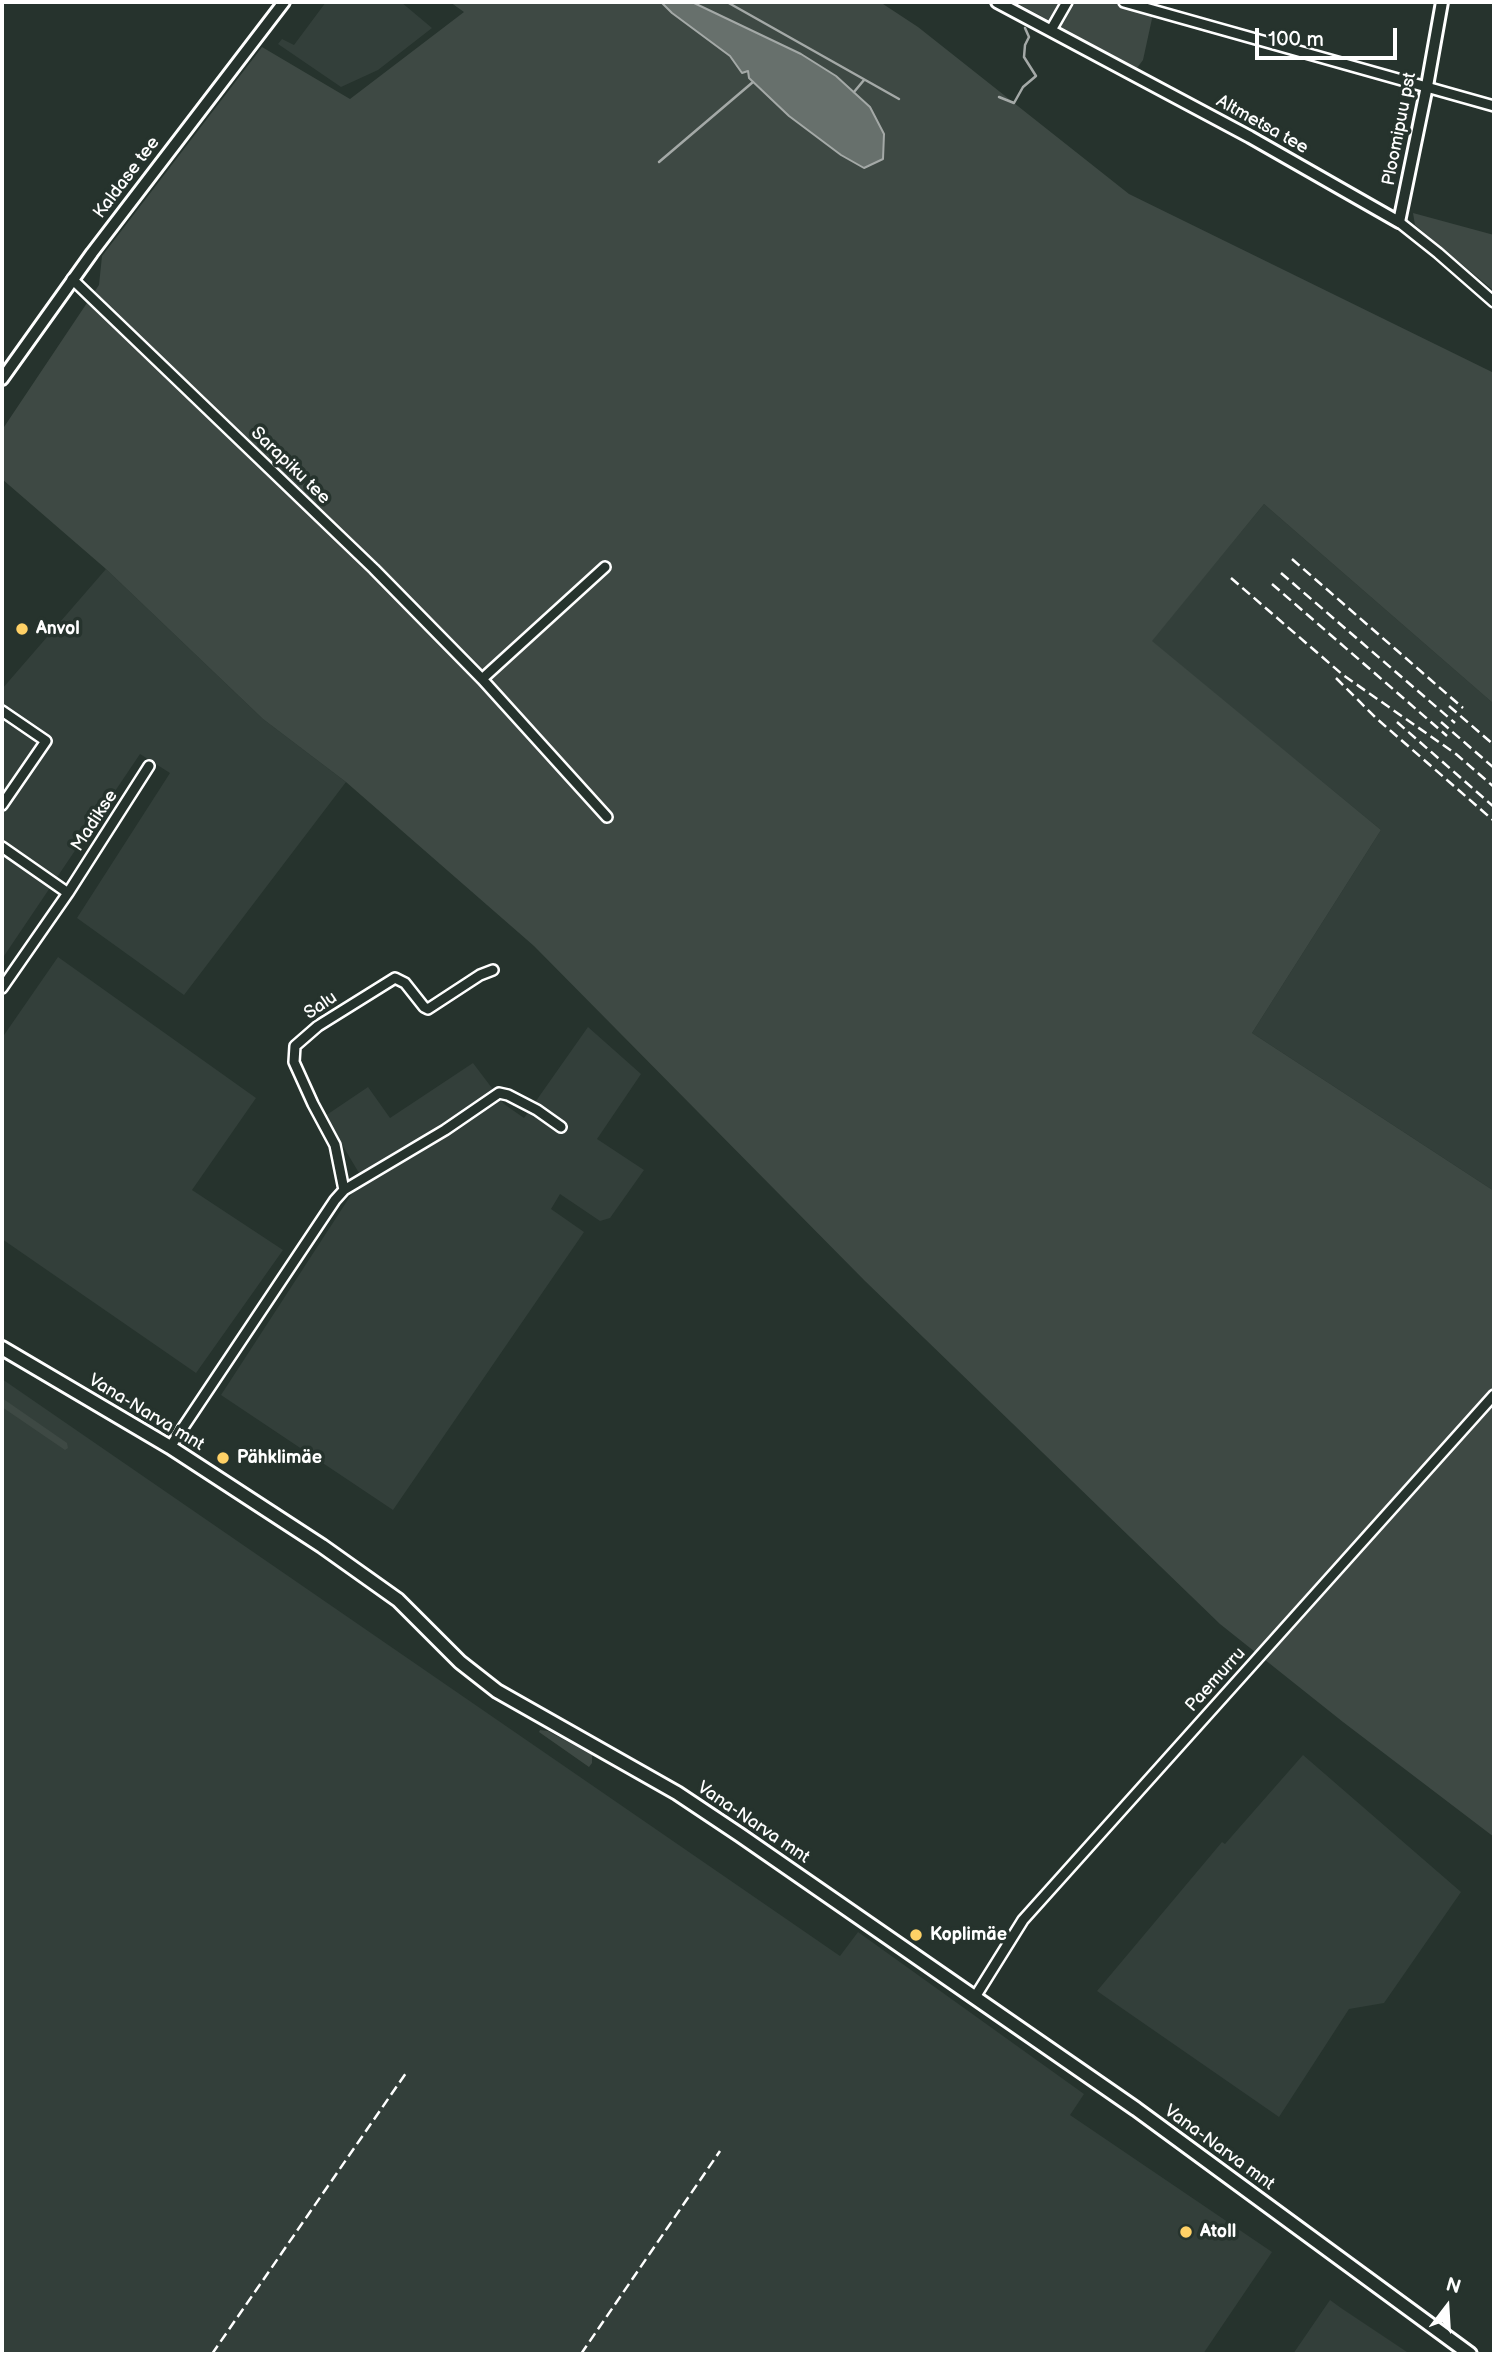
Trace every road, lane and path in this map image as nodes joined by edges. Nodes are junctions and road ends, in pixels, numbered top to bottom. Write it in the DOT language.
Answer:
graph roads {
  1 [pos="284,2"];
  2 [pos="1067,2"];
  3 [pos="1124,2"];
  4 [pos="1441,2"];
  5 [pos="1002,3"];
  6 [pos="1051,30"];
  7 [pos="1427,86"];
  8 [pos="1494,106"];
  9 [pos="1399,222"];
  10 [pos="72,279"];
  11 [pos="1494,302"];
  12 [pos="2,379"];
  13 [pos="605,567"];
  14 [pos="482,679"];
  15 [pos="2,711"];
  16 [pos="149,766"];
  17 [pos="2,805"];
  18 [pos="607,817"];
  19 [pos="2,847"];
  20 [pos="68,893"];
  21 [pos="493,970"];
  22 [pos="2,988"];
  23 [pos="561,1126"];
  24 [pos="344,1190"];
  25 [pos="2,1348"];
  26 [pos="1494,1395"];
  27 [pos="170,1447"];
  28 [pos="975,1997"];
  29 [pos="1471,2354"];
  1 -- 10 [label="street, Kaldase tee"];
  2 -- 6 [label="street"];
  3 -- 7 [label="street"];
  4 -- 7 [label="street, Ploomipuu pst"];
  5 -- 6 [label="street, Altmetsa tee"];
  6 -- 9 [label="street, Altmetsa tee"];
  7 -- 8 [label="street"];
  7 -- 9 [label="street, Ploomipuu pst"];
  9 -- 11 [label="street, Altmetsa tee"];
  10 -- 12 [label="street, Kaldase tee"];
  10 -- 14 [label="street, Sarapiku tee"];
  13 -- 14 [label="street"];
  14 -- 18 [label="street, Sarapiku tee"];
  15 -- 17 [label="street"];
  16 -- 20 [label="street, Madikse"];
  19 -- 20 [label="street"];
  20 -- 22 [label="street, Madikse"];
  21 -- 24 [label="street, Salu"];
  23 -- 24 [label="street"];
  24 -- 27 [label="street"];
  25 -- 27 [label="main road, Vana-Narva mnt"];
  26 -- 28 [label="street, Paemurru"];
  27 -- 28 [label="main road, Vana-Narva mnt"];
  28 -- 29 [label="main road, Vana-Narva mnt"];
}
